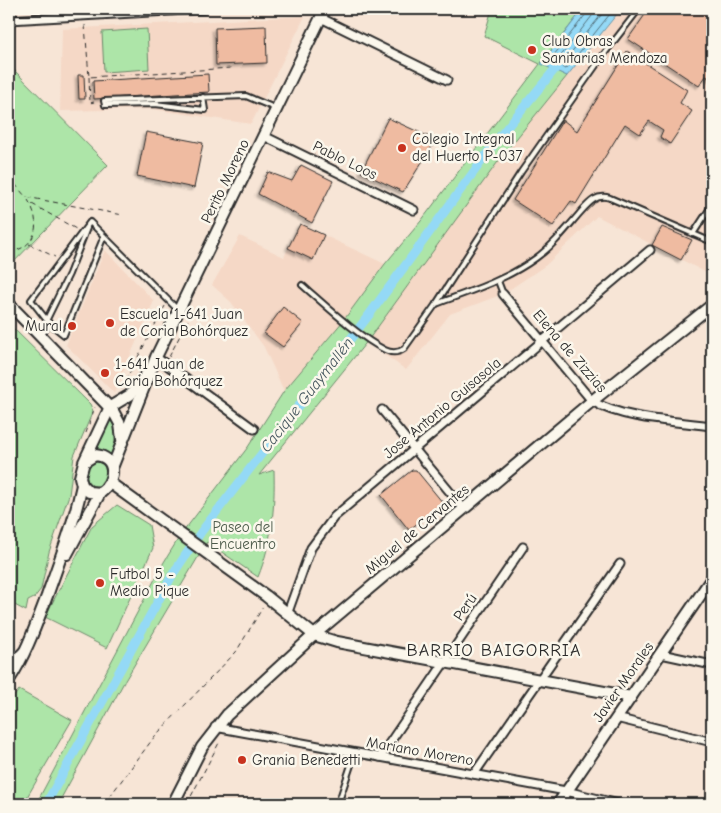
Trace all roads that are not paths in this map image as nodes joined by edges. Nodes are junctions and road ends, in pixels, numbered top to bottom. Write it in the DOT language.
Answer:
graph roads {
  1 [pos="204,9"];
  2 [pos="639,9"];
  3 [pos="94,12"];
  4 [pos="323,14"];
  5 [pos="9,20"];
  6 [pos="447,80"];
  7 [pos="204,97"];
  8 [pos="277,109"];
  9 [pos="264,136"];
  10 [pos="712,205"];
  11 [pos="414,210"];
  12 [pos="90,222"];
  13 [pos="693,234"];
  14 [pos="104,236"];
  15 [pos="712,242"];
  16 [pos="650,250"];
  17 [pos="498,281"];
  18 [pos="302,285"];
  19 [pos="504,294"];
  20 [pos="12,300"];
  21 [pos="436,304"];
  22 [pos="712,305"];
  23 [pos="179,310"];
  24 [pos="48,321"];
  25 [pos="40,337"];
  26 [pos="542,341"];
  27 [pos="154,362"];
  28 [pos="592,401"];
  29 [pos="110,407"];
  30 [pos="382,410"];
  31 [pos="712,426"];
  32 [pos="254,429"];
  33 [pos="122,439"];
  34 [pos="416,449"];
  35 [pos="84,462"];
  36 [pos="112,468"];
  37 [pos="110,483"];
  38 [pos="82,485"];
  39 [pos="100,493"];
  40 [pos="464,509"];
  41 [pos="523,546"];
  42 [pos="620,564"];
  43 [pos="52,582"];
  44 [pos="711,582"];
  45 [pos="288,612"];
  46 [pos="314,635"];
  47 [pos="27,648"];
  48 [pos="661,654"];
  49 [pos="444,662"];
  50 [pos="9,664"];
  51 [pos="712,665"];
  52 [pos="9,680"];
  53 [pos="539,680"];
  54 [pos="630,697"];
  55 [pos="616,718"];
  56 [pos="215,727"];
  57 [pos="712,742"];
  58 [pos="355,753"];
  59 [pos="380,757"];
  60 [pos="474,774"];
  61 [pos="566,791"];
  62 [pos="173,804"];
  63 [pos="338,804"];
  64 [pos="558,804"];
  65 [pos="620,804"];
  1 -- 3 [label="street"];
  2 -- 21 [label="lane"];
  3 -- 5 [label="street"];
  4 -- 6 [label="street"];
  4 -- 8 [label="main road, Perito Moreno"];
  7 -- 7 [label="lane"];
  7 -- 8 [label="lane"];
  8 -- 9 [label="main road, Perito Moreno"];
  9 -- 11 [label="street, Pablo Loos"];
  9 -- 23 [label="main road, Perito Moreno"];
  10 -- 13 [label="lane"];
  12 -- 14 [label="lane"];
  12 -- 24 [label="lane"];
  12 -- 24 [label="lane"];
  13 -- 15 [label="lane"];
  13 -- 17 [label="lane"];
  14 -- 23 [label="lane"];
  14 -- 24 [label="lane"];
  16 -- 26 [label="street, Jose Antonio Guisasola"];
  17 -- 19 [label="lane"];
  17 -- 21 [label="lane"];
  18 -- 21 [label="lane"];
  19 -- 26 [label="street, Elena de Zizzias"];
  20 -- 25 [label="main road"];
  22 -- 28 [label="main road, Miguel de Cervantes"];
  23 -- 27 [label="main road, Perito Moreno"];
  24 -- 25 [label="lane"];
  25 -- 29 [label="main road"];
  26 -- 28 [label="street, Elena de Zizzias"];
  26 -- 34 [label="street, Jose Antonio Guisasola"];
  27 -- 29 [label="main road, Perito Moreno"];
  27 -- 32 [label="street"];
  27 -- 33 [label="main road, Perito Moreno"];
  28 -- 31 [label="street, Elena de Zizzias"];
  28 -- 40 [label="main road, Miguel de Cervantes"];
  29 -- 33 [label="main road"];
  29 -- 35 [label="main road"];
  30 -- 34 [label="street"];
  33 -- 36 [label="main road, Perito Moreno"];
  34 -- 40 [label="street"];
  34 -- 45 [label="street, Jose Antonio Guisasola"];
  35 -- 36 [label="main road"];
  35 -- 38 [label="main road"];
  36 -- 37 [label="main road"];
  37 -- 39 [label="main road"];
  37 -- 45 [label="main road"];
  38 -- 39 [label="main road"];
  38 -- 43 [label="main road"];
  39 -- 43 [label="main road"];
  40 -- 46 [label="main road, Miguel de Cervantes"];
  41 -- 49 [label="street, Perú"];
  42 -- 53 [label="street"];
  43 -- 47 [label="main road"];
  44 -- 48 [label="main road, Javier Morales"];
  45 -- 46 [label="main road"];
  46 -- 49 [label="main road"];
  46 -- 56 [label="main road, Miguel de Cervantes"];
  47 -- 50 [label="street"];
  47 -- 52 [label="main road"];
  48 -- 51 [label="street"];
  48 -- 54 [label="main road, Javier Morales"];
  49 -- 53 [label="main road"];
  49 -- 59 [label="street, Perú"];
  53 -- 54 [label="main road"];
  53 -- 60 [label="street"];
  54 -- 55 [label="main road, Javier Morales"];
  55 -- 57 [label="street"];
  55 -- 61 [label="main road, Javier Morales"];
  56 -- 58 [label="street, Mariano Moreno"];
  56 -- 62 [label="main road, Miguel de Cervantes"];
  58 -- 59 [label="street, Mariano Moreno"];
  58 -- 63 [label="lane"];
  59 -- 60 [label="street, Mariano Moreno"];
  60 -- 61 [label="street, Mariano Moreno"];
  61 -- 64 [label="main road, Javier Morales"];
  61 -- 65 [label="street, Mariano Moreno"];
}
